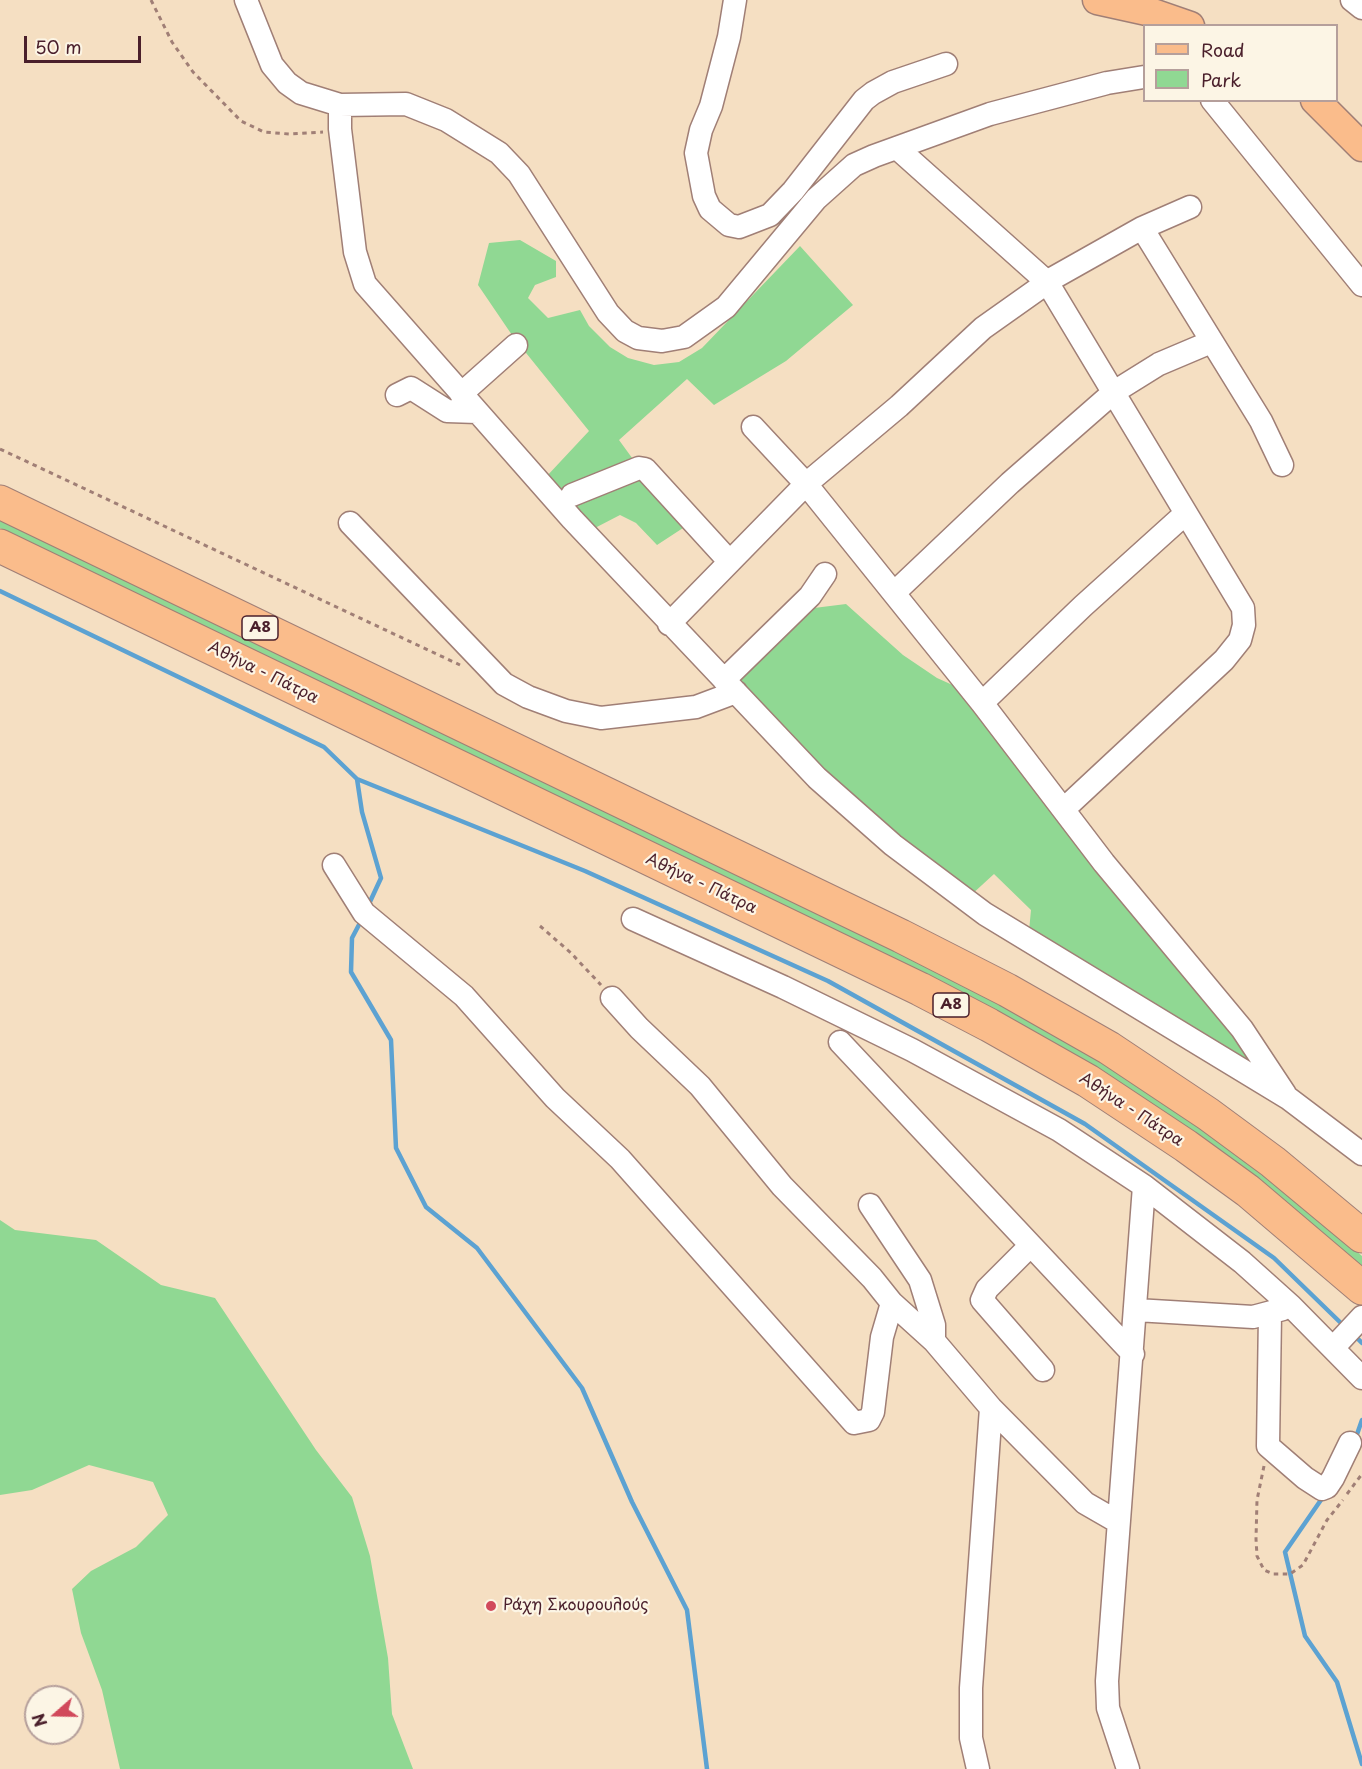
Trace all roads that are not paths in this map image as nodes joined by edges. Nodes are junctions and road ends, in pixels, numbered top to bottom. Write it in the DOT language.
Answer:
graph roads {
  1 [pos="246,0"];
  2 [pos="735,0"];
  3 [pos="1097,0"];
  4 [pos="1352,0"];
  5 [pos="1362,8"];
  6 [pos="1184,24"];
  7 [pos="946,64"];
  8 [pos="1143,77"];
  9 [pos="1214,102"];
  10 [pos="1317,102"];
  11 [pos="340,105"];
  12 [pos="897,147"];
  13 [pos="1362,147"];
  14 [pos="1190,207"];
  15 [pos="1142,228"];
  16 [pos="1047,282"];
  17 [pos="1362,285"];
  18 [pos="1211,342"];
  19 [pos="516,345"];
  20 [pos="1114,392"];
  21 [pos="397,394"];
  22 [pos="461,394"];
  23 [pos="477,412"];
  24 [pos="753,427"];
  25 [pos="1282,465"];
  26 [pos="806,484"];
  27 [pos="572,495"];
  28 [pos="0,502"];
  29 [pos="1185,513"];
  30 [pos="350,523"];
  31 [pos="0,546"];
  32 [pos="729,561"];
  33 [pos="825,574"];
  34 [pos="894,593"];
  35 [pos="669,624"];
  36 [pos="730,686"];
  37 [pos="982,703"];
  38 [pos="1064,809"];
  39 [pos="333,865"];
  40 [pos="633,919"];
  41 [pos="612,998"];
  42 [pos="840,1042"];
  43 [pos="1288,1098"];
  44 [pos="1362,1154"];
  45 [pos="1144,1186"];
  46 [pos="870,1205"];
  47 [pos="1362,1236"];
  48 [pos="1030,1246"];
  49 [pos="1362,1288"];
  50 [pos="892,1304"];
  51 [pos="1136,1310"];
  52 [pos="1296,1311"];
  53 [pos="1270,1314"];
  54 [pos="1362,1317"];
  55 [pos="934,1341"];
  56 [pos="1334,1347"];
  57 [pos="1133,1354"];
  58 [pos="1043,1370"];
  59 [pos="1362,1378"];
  60 [pos="992,1408"];
  61 [pos="1350,1443"];
  62 [pos="1118,1522"];
  63 [pos="978,1769"];
  64 [pos="1128,1769"];
  1 -- 11 [label="street"];
  2 -- 7 [label="street"];
  3 -- 6 [label="main road"];
  4 -- 5 [label="street"];
  8 -- 12 [label="street"];
  9 -- 17 [label="street"];
  10 -- 13 [label="main road"];
  11 -- 12 [label="street"];
  11 -- 22 [label="street"];
  12 -- 16 [label="street"];
  14 -- 15 [label="street"];
  15 -- 16 [label="street"];
  15 -- 18 [label="street"];
  16 -- 20 [label="street"];
  16 -- 26 [label="street"];
  18 -- 20 [label="street"];
  18 -- 25 [label="street"];
  19 -- 22 [label="street"];
  20 -- 29 [label="street"];
  20 -- 34 [label="street"];
  21 -- 23 [label="street"];
  22 -- 23 [label="street"];
  23 -- 35 [label="street"];
  24 -- 26 [label="street"];
  26 -- 32 [label="street"];
  26 -- 34 [label="street"];
  27 -- 32 [label="street"];
  28 -- 47 [label="highway, Α8"];
  29 -- 37 [label="street"];
  29 -- 38 [label="street"];
  30 -- 36 [label="street"];
  31 -- 49 [label="highway, Αθήνα - Πάτρα / Α8"];
  32 -- 35 [label="street"];
  33 -- 36 [label="street"];
  34 -- 37 [label="street"];
  35 -- 36 [label="street"];
  36 -- 43 [label="street"];
  37 -- 38 [label="street"];
  38 -- 43 [label="street"];
  39 -- 50 [label="street"];
  40 -- 45 [label="street"];
  41 -- 50 [label="street"];
  42 -- 48 [label="street"];
  43 -- 44 [label="street"];
  45 -- 51 [label="street"];
  45 -- 52 [label="street"];
  46 -- 55 [label="street"];
  48 -- 57 [label="street"];
  48 -- 58 [label="street"];
  50 -- 55 [label="street"];
  51 -- 53 [label="street"];
  51 -- 57 [label="street"];
  52 -- 53 [label="street"];
  52 -- 56 [label="street"];
  53 -- 61 [label="street"];
  54 -- 56 [label="street"];
  55 -- 60 [label="street"];
  56 -- 59 [label="street"];
  57 -- 62 [label="street"];
  60 -- 62 [label="street"];
  60 -- 63 [label="street"];
  62 -- 64 [label="street"];
}
